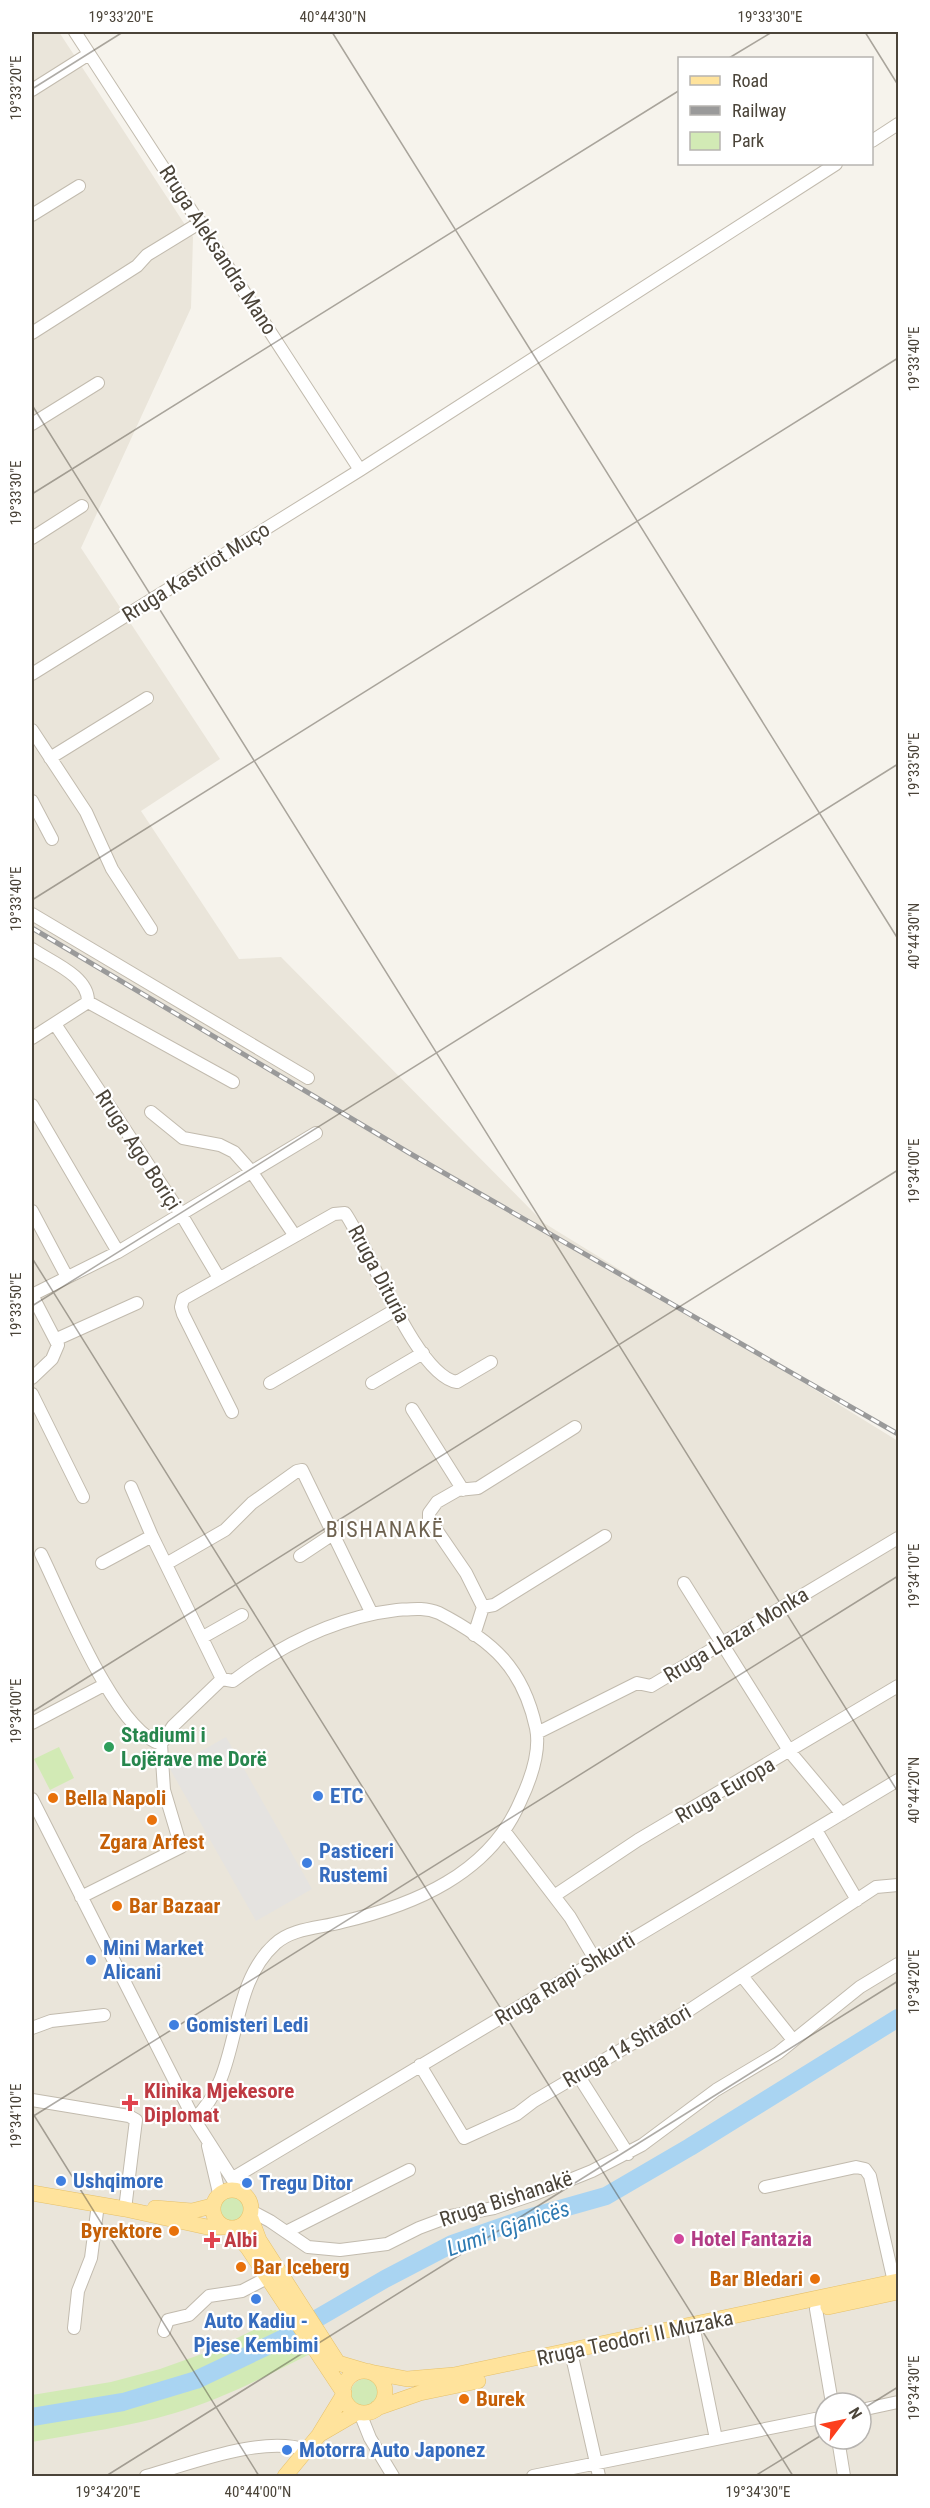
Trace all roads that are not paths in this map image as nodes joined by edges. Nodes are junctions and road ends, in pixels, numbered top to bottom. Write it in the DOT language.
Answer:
graph roads {
  1 [pos="75,32"];
  2 [pos="90,54"];
  3 [pos="32,90"];
  4 [pos="898,124"];
  5 [pos="873,140"];
  6 [pos="834,165"];
  7 [pos="79,186"];
  8 [pos="32,215"];
  9 [pos="201,222"];
  10 [pos="32,333"];
  11 [pos="98,383"];
  12 [pos="32,424"];
  13 [pos="360,470"];
  14 [pos="82,506"];
  15 [pos="32,538"];
  16 [pos="32,674"];
  17 [pos="147,698"];
  18 [pos="32,730"];
  19 [pos="50,758"];
  20 [pos="32,801"];
  21 [pos="52,839"];
  22 [pos="32,914"];
  23 [pos="151,929"];
  24 [pos="32,949"];
  25 [pos="88,1002"];
  26 [pos="55,1024"];
  27 [pos="32,1038"];
  28 [pos="308,1078"];
  29 [pos="233,1082"];
  30 [pos="32,1105"];
  31 [pos="151,1112"];
  32 [pos="316,1133"];
  33 [pos="251,1171"];
  34 [pos="32,1211"];
  35 [pos="181,1214"];
  36 [pos="295,1236"];
  37 [pos="118,1252"];
  38 [pos="67,1277"];
  39 [pos="219,1278"];
  40 [pos="32,1295"];
  41 [pos="137,1303"];
  42 [pos="395,1310"];
  43 [pos="57,1339"];
  44 [pos="423,1353"];
  45 [pos="491,1362"];
  46 [pos="32,1378"];
  47 [pos="270,1383"];
  48 [pos="372,1383"];
  49 [pos="32,1394"];
  50 [pos="412,1409"];
  51 [pos="232,1412"];
  52 [pos="575,1427"];
  53 [pos="131,1487"];
  54 [pos="463,1490"];
  55 [pos="84,1497"];
  56 [pos="333,1534"];
  57 [pos="152,1536"];
  58 [pos="605,1536"];
  59 [pos="898,1538"];
  60 [pos="41,1554"];
  61 [pos="300,1556"];
  62 [pos="102,1563"];
  63 [pos="166,1564"];
  64 [pos="684,1583"];
  65 [pos="483,1607"];
  66 [pos="372,1614"];
  67 [pos="242,1615"];
  68 [pos="474,1635"];
  69 [pos="203,1637"];
  70 [pos="722,1644"];
  71 [pos="222,1679"];
  72 [pos="104,1685"];
  73 [pos="898,1686"];
  74 [pos="32,1723"];
  75 [pos="537,1733"];
  76 [pos="161,1744"];
  77 [pos="790,1752"];
  78 [pos="898,1780"];
  79 [pos="32,1798"];
  80 [pos="842,1814"];
  81 [pos="816,1830"];
  82 [pos="505,1832"];
  83 [pos="897,1885"];
  84 [pos="554,1896"];
  85 [pos="81,1898"];
  86 [pos="856,1900"];
  87 [pos="596,1961"];
  88 [pos="898,1964"];
  89 [pos="742,1976"];
  90 [pos="104,2015"];
  91 [pos="32,2028"];
  92 [pos="793,2040"];
  93 [pos="420,2065"];
  94 [pos="578,2075"];
  95 [pos="32,2100"];
  96 [pos="194,2119"];
  97 [pos="205,2139"];
  98 [pos="628,2154"];
  99 [pos="409,2170"];
  100 [pos="236,2185"];
  101 [pos="765,2187"];
  102 [pos="32,2193"];
  103 [pos="216,2200"];
  104 [pos="98,2204"];
  105 [pos="125,2209"];
  106 [pos="250,2214"];
  107 [pos="228,2228"];
  108 [pos="286,2232"];
  109 [pos="267,2278"];
  110 [pos="897,2285"];
  111 [pos="816,2309"];
  112 [pos="296,2311"];
  113 [pos="74,2328"];
  114 [pos="164,2331"];
  115 [pos="695,2335"];
  116 [pos="316,2342"];
  117 [pos="573,2361"];
  118 [pos="367,2372"];
  119 [pos="830,2391"];
  120 [pos="344,2393"];
  121 [pos="898,2402"];
  122 [pos="873,2407"];
  123 [pos="377,2409"];
  124 [pos="359,2412"];
  125 [pos="813,2419"];
  126 [pos="319,2435"];
  127 [pos="716,2439"];
  128 [pos="306,2450"];
  129 [pos="840,2451"];
  130 [pos="596,2464"];
  131 [pos="146,2476"];
  132 [pos="285,2476"];
  133 [pos="393,2476"];
  134 [pos="533,2476"];
  135 [pos="599,2476"];
  136 [pos="844,2476"];
  1 -- 2 [label="street, Rruga Aleksandra Mano"];
  2 -- 3 [label="street"];
  2 -- 9 [label="street, Rruga Aleksandra Mano"];
  4 -- 5 [label="street"];
  6 -- 13 [label="street, Rruga Kastriot Muço"];
  7 -- 8 [label="street"];
  9 -- 10 [label="street"];
  9 -- 13 [label="street, Rruga Aleksandra Mano"];
  11 -- 12 [label="street"];
  13 -- 16 [label="street, Rruga Kastriot Muço"];
  14 -- 15 [label="street"];
  17 -- 19 [label="street"];
  18 -- 19 [label="street"];
  19 -- 23 [label="street"];
  20 -- 21 [label="street"];
  22 -- 28 [label="street"];
  24 -- 25 [label="street"];
  25 -- 26 [label="street"];
  25 -- 29 [label="street"];
  26 -- 27 [label="street"];
  26 -- 35 [label="street, Rruga Ago Boriçi"];
  30 -- 37 [label="street"];
  31 -- 33 [label="street"];
  32 -- 33 [label="street"];
  33 -- 35 [label="street"];
  33 -- 36 [label="street"];
  34 -- 38 [label="street"];
  35 -- 37 [label="street"];
  35 -- 39 [label="street, Rruga Ago Boriçi"];
  36 -- 39 [label="street"];
  36 -- 42 [label="street, Rruga Dituria"];
  37 -- 38 [label="street"];
  38 -- 40 [label="street"];
  39 -- 51 [label="street"];
  40 -- 43 [label="street"];
  41 -- 43 [label="street"];
  42 -- 44 [label="street, Rruga Dituria"];
  42 -- 47 [label="street"];
  43 -- 46 [label="street"];
  44 -- 45 [label="street, Rruga Dituria"];
  44 -- 48 [label="street"];
  49 -- 55 [label="street"];
  50 -- 54 [label="street"];
  52 -- 54 [label="street"];
  53 -- 57 [label="street"];
  54 -- 65 [label="street"];
  56 -- 61 [label="street"];
  56 -- 63 [label="street"];
  56 -- 66 [label="street"];
  57 -- 62 [label="street"];
  57 -- 63 [label="street"];
  58 -- 65 [label="street"];
  59 -- 70 [label="street, Rruga Llazar Monka"];
  60 -- 72 [label="street"];
  63 -- 69 [label="street"];
  64 -- 70 [label="street"];
  65 -- 68 [label="street"];
  66 -- 68 [label="street"];
  66 -- 71 [label="street"];
  67 -- 69 [label="street"];
  68 -- 75 [label="street"];
  69 -- 71 [label="street"];
  70 -- 75 [label="street, Rruga Llazar Monka"];
  70 -- 77 [label="street"];
  71 -- 76 [label="street"];
  72 -- 74 [label="street"];
  72 -- 76 [label="street"];
  73 -- 77 [label="street, Rruga Europa"];
  75 -- 82 [label="street"];
  76 -- 85 [label="street"];
  77 -- 80 [label="street"];
  77 -- 84 [label="street, Rruga Europa"];
  78 -- 80 [label="street, Rruga Rrapi Shkurti"];
  79 -- 85 [label="street"];
  80 -- 81 [label="street, Rruga Rrapi Shkurti"];
  81 -- 86 [label="street"];
  81 -- 87 [label="street, Rruga Rrapi Shkurti"];
  82 -- 84 [label="street"];
  82 -- 96 [label="street"];
  83 -- 86 [label="street, Rruga 14 Shtatori"];
  84 -- 87 [label="street"];
  85 -- 96 [label="street"];
  86 -- 89 [label="street, Rruga 14 Shtatori"];
  87 -- 93 [label="street, Rruga Rrapi Shkurti"];
  88 -- 92 [label="street, Rruga Bishanakë"];
  89 -- 92 [label="street"];
  89 -- 94 [label="street, Rruga 14 Shtatori"];
  90 -- 91 [label="street"];
  92 -- 98 [label="street, Rruga Bishanakë"];
  93 -- 94 [label="street, Rruga 14 Shtatori"];
  93 -- 100 [label="street, Rruga Rrapi Shkurti"];
  94 -- 98 [label="street"];
  95 -- 105 [label="street"];
  96 -- 97 [label="street"];
  97 -- 100 [label="street"];
  97 -- 103 [label="street"];
  98 -- 108 [label="street, Rruga Bishanakë"];
  99 -- 108 [label="street"];
  100 -- 103 [label="main road"];
  100 -- 106 [label="main road"];
  101 -- 110 [label="street"];
  102 -- 104 [label="main road"];
  103 -- 105 [label="main road"];
  103 -- 107 [label="main road"];
  104 -- 105 [label="main road"];
  104 -- 113 [label="street"];
  105 -- 107 [label="main road"];
  106 -- 107 [label="main road"];
  106 -- 108 [label="street, Rruga Bishanakë"];
  106 -- 112 [label="main road"];
  107 -- 109 [label="main road"];
  109 -- 112 [label="main road"];
  109 -- 114 [label="street"];
  110 -- 111 [label="main road, Rruga Teodori II Muzaka"];
  110 -- 118 [label="main road, Rruga Teodori II Muzaka"];
  111 -- 115 [label="main road, Rruga Teodori II Muzaka"];
  111 -- 119 [label="street"];
  112 -- 116 [label="main road"];
  115 -- 117 [label="main road, Rruga Teodori II Muzaka"];
  115 -- 127 [label="street"];
  116 -- 118 [label="main road, Rruga Teodori II Muzaka"];
  116 -- 120 [label="main road"];
  117 -- 123 [label="main road, Rruga Teodori II Muzaka"];
  117 -- 130 [label="street"];
  118 -- 120 [label="main road"];
  118 -- 123 [label="main road"];
  120 -- 124 [label="main road"];
  120 -- 126 [label="main road"];
  121 -- 122 [label="street"];
  123 -- 124 [label="main road"];
  124 -- 126 [label="main road"];
  124 -- 133 [label="street"];
  125 -- 127 [label="street"];
  126 -- 128 [label="main road"];
  127 -- 130 [label="street"];
  128 -- 131 [label="street"];
  128 -- 132 [label="main road"];
  129 -- 136 [label="street"];
  130 -- 134 [label="street"];
  130 -- 135 [label="street"];
}
